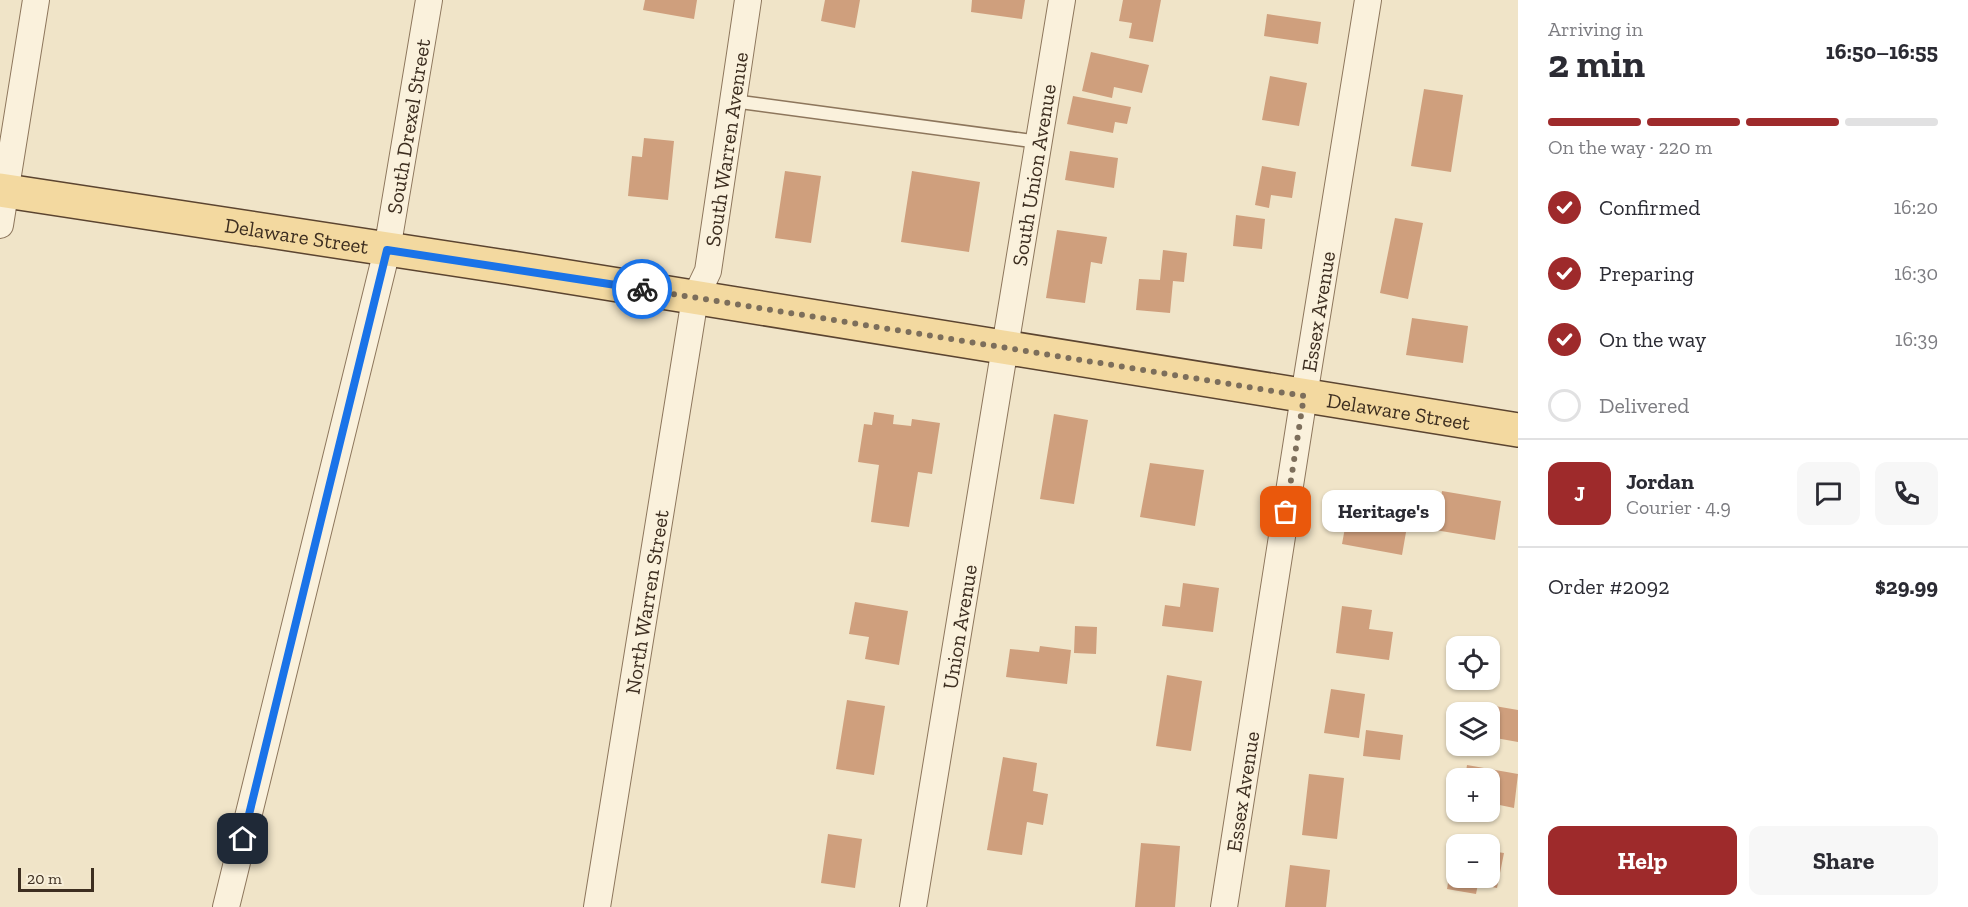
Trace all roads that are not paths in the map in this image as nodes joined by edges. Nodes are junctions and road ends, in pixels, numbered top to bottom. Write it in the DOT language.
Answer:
graph roads {
  1 [pos="36,0"];
  2 [pos="429,0"];
  3 [pos="748,0"];
  4 [pos="1062,0"];
  5 [pos="1368,0"];
  6 [pos="733,101"];
  7 [pos="1039,142"];
  8 [pos="3,190"];
  9 [pos="0,225"];
  10 [pos="387,250"];
  11 [pos="695,298"];
  12 [pos="1005,349"];
  13 [pos="1304,396"];
  14 [pos="1518,430"];
  15 [pos="226,907"];
  16 [pos="597,907"];
  17 [pos="913,907"];
  18 [pos="1224,907"];
  1 -- 8 [label="street"];
  2 -- 10 [label="street, South Drexel Street"];
  3 -- 6 [label="street, South Warren Avenue"];
  4 -- 7 [label="street, South Union Avenue"];
  5 -- 13 [label="street, Essex Avenue"];
  6 -- 7 [label="lane"];
  6 -- 11 [label="street, South Warren Avenue"];
  7 -- 12 [label="street, South Union Avenue"];
  8 -- 9 [label="street"];
  8 -- 10 [label="main road, Delaware Street"];
  10 -- 11 [label="main road, Delaware Street"];
  10 -- 15 [label="street, South Drexel Street"];
  11 -- 12 [label="main road, Delaware Street"];
  11 -- 16 [label="street, North Warren Street"];
  12 -- 13 [label="main road, Delaware Street"];
  12 -- 17 [label="street, Union Avenue"];
  13 -- 14 [label="main road, Delaware Street"];
  13 -- 18 [label="street, Essex Avenue"];
}
